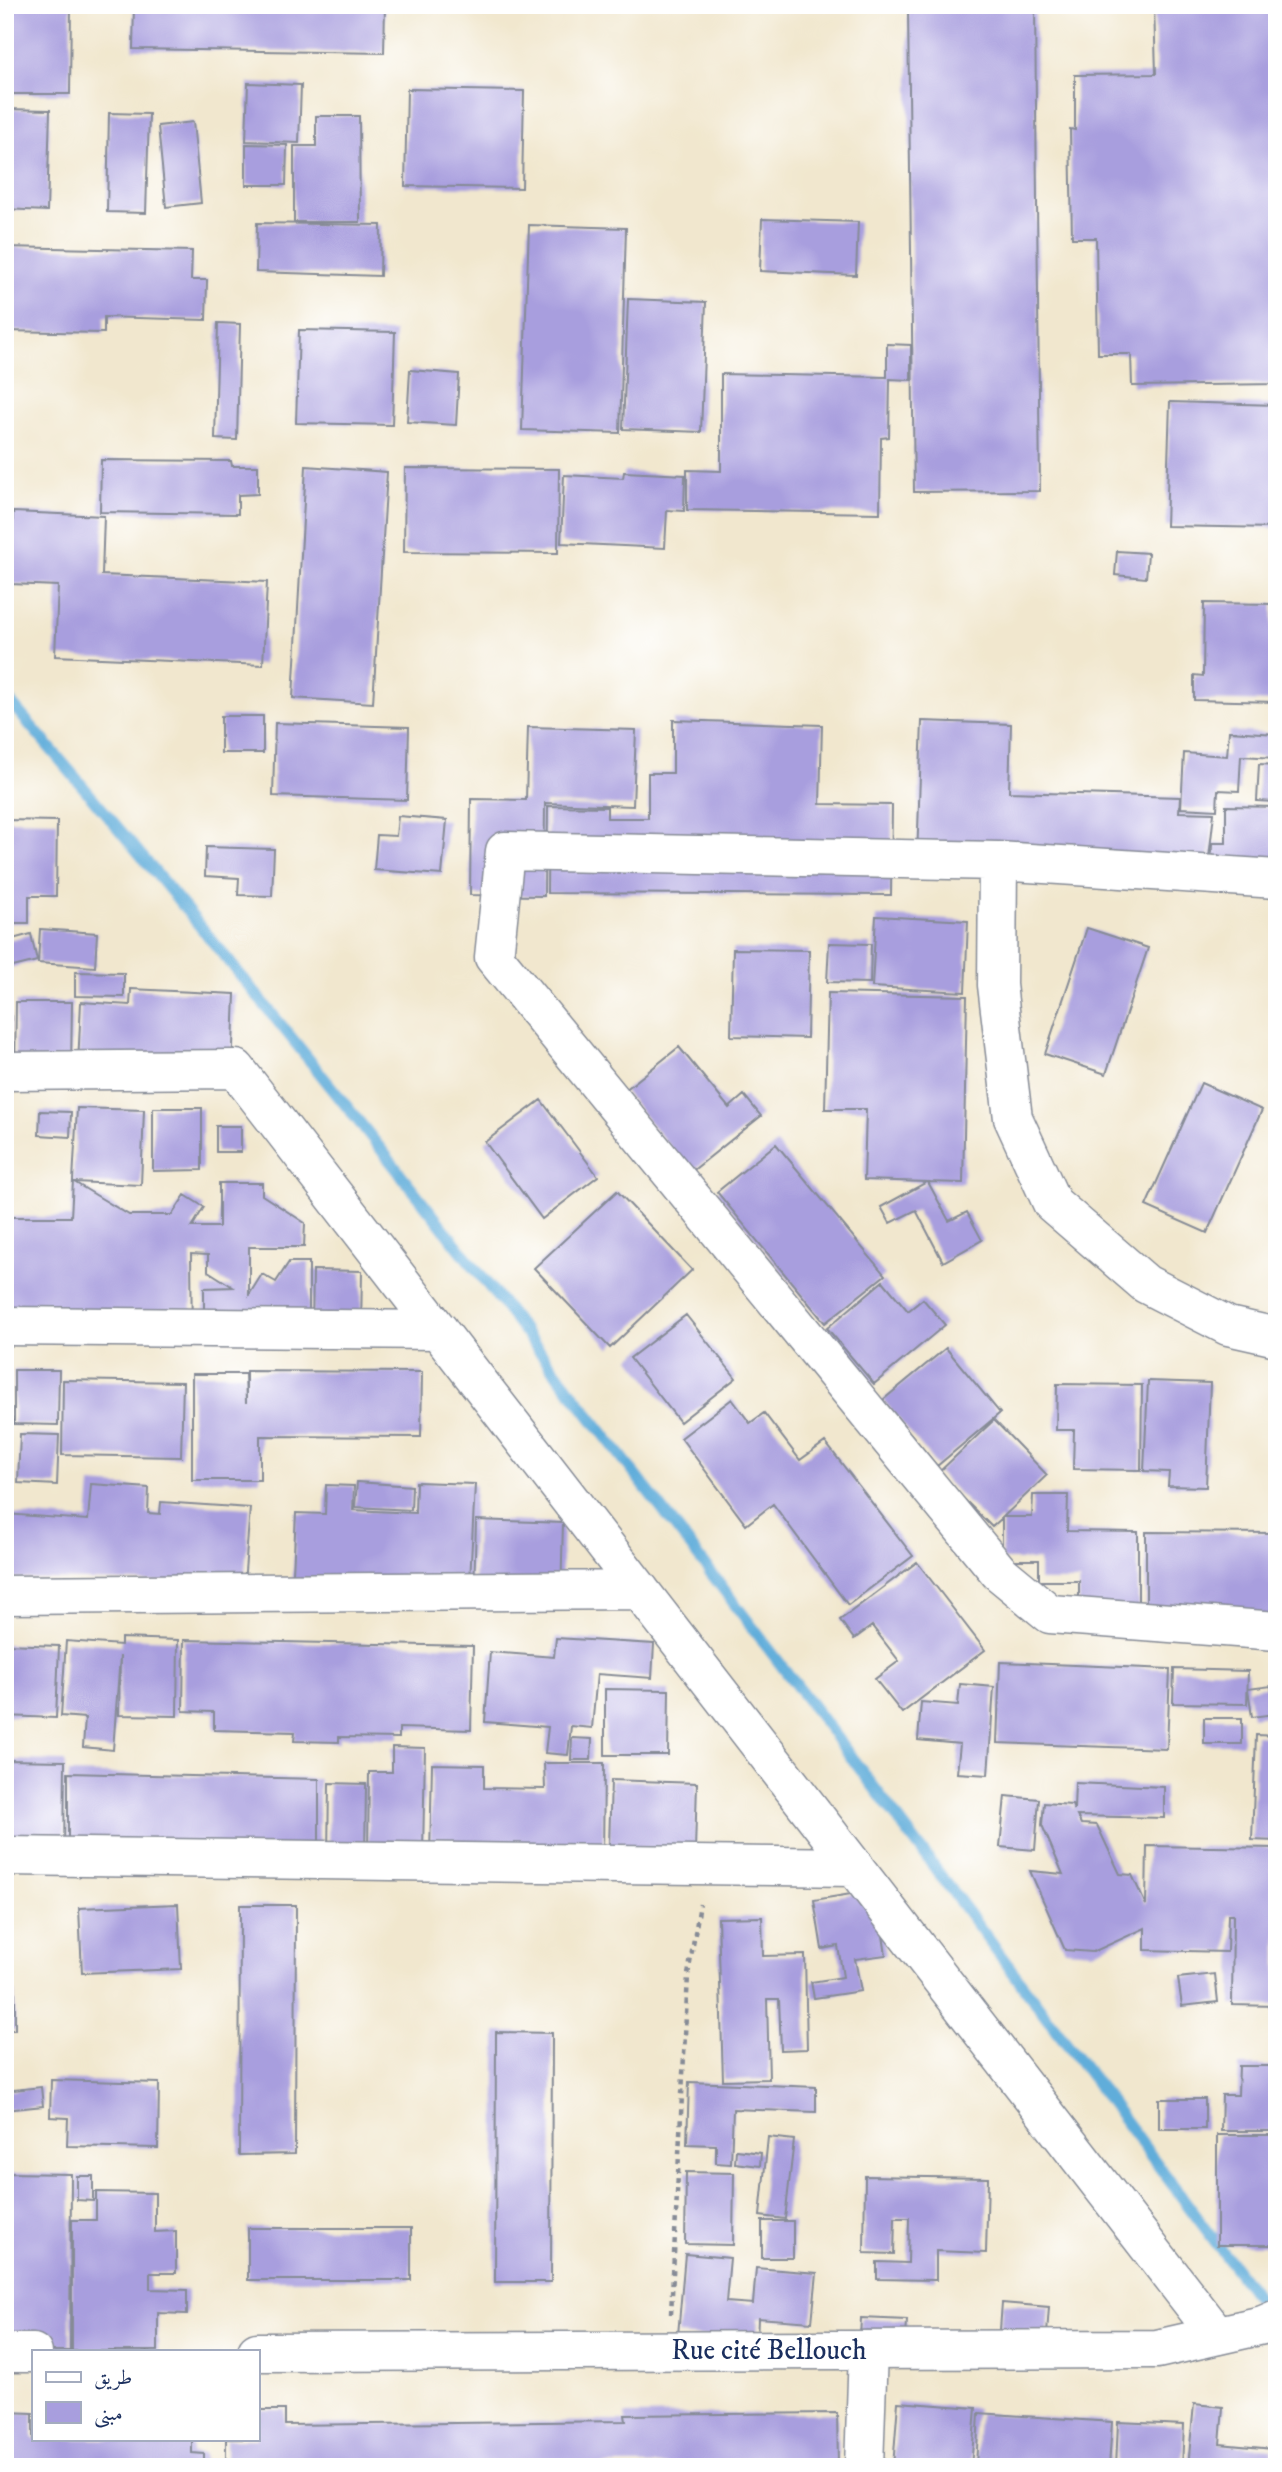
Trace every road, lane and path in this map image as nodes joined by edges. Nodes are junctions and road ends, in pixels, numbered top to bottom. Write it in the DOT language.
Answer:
graph roads {
  1 [pos="998,861"];
  2 [pos="1277,878"];
  3 [pos="5,1071"];
  4 [pos="5,1326"];
  5 [pos="439,1330"];
  6 [pos="1277,1337"];
  7 [pos="640,1590"];
  8 [pos="5,1595"];
  9 [pos="1277,1631"];
  10 [pos="5,1856"];
  11 [pos="706,1865"];
  12 [pos="855,1867"];
  13 [pos="1270,2322"];
  14 [pos="1217,2335"];
  15 [pos="670,2350"];
  16 [pos="868,2350"];
  17 [pos="259,2352"];
  18 [pos="5,2353"];
  19 [pos="32,2353"];
  20 [pos="864,2467"];
  1 -- 2 [label="street"];
  1 -- 6 [label="street"];
  1 -- 9 [label="street"];
  3 -- 5 [label="street"];
  4 -- 5 [label="street"];
  5 -- 7 [label="street"];
  7 -- 8 [label="street"];
  7 -- 12 [label="street"];
  10 -- 11 [label="street"];
  11 -- 12 [label="street"];
  11 -- 15 [label="path"];
  12 -- 14 [label="street"];
  13 -- 14 [label="street, Rue cité Bellouch"];
  14 -- 16 [label="street, Rue cité Bellouch"];
  15 -- 16 [label="street, Rue cité Bellouch"];
  15 -- 17 [label="street, Rue cité Bellouch"];
  16 -- 20 [label="street"];
  18 -- 19 [label="street"];
}
